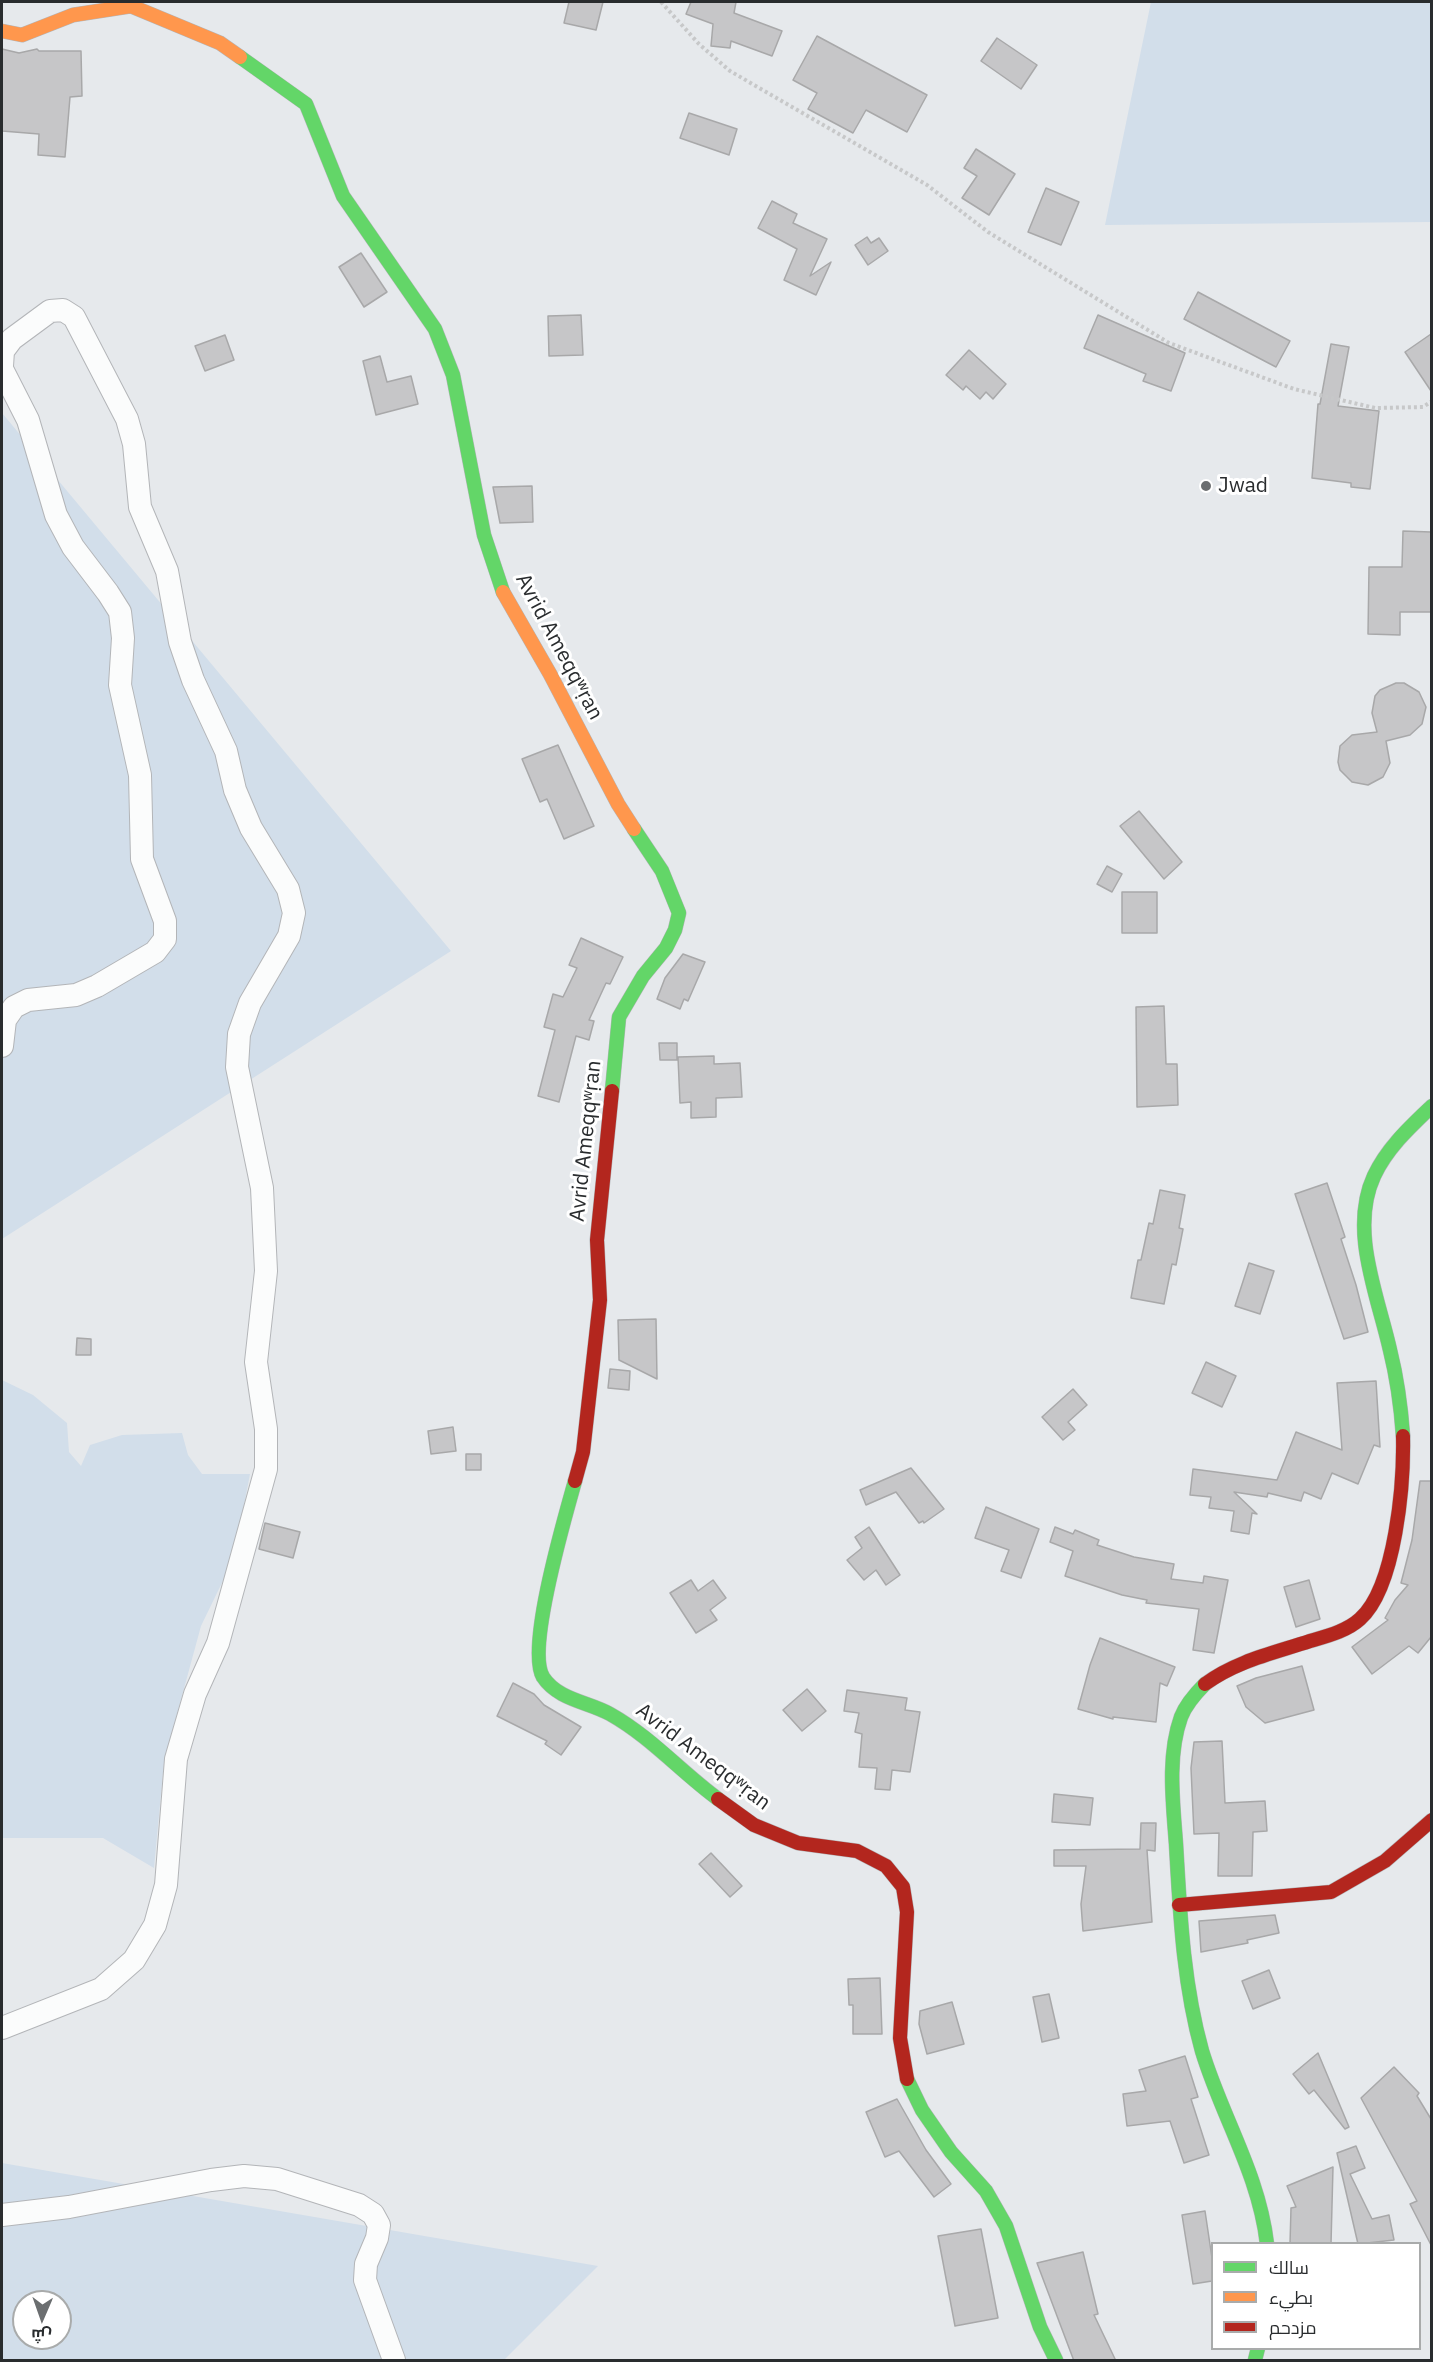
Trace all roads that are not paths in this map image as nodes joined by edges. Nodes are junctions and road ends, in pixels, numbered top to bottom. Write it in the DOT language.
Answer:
graph roads {
  1 [pos="2,31"];
  2 [pos="2,368"];
  3 [pos="2,1046"];
  4 [pos="1431,1106"];
  5 [pos="1431,1820"];
  6 [pos="1179,1905"];
  7 [pos="2,2028"];
  8 [pos="2,2215"];
  9 [pos="1267,2242"];
  10 [pos="394,2361"];
  11 [pos="1056,2361"];
  1 -- 11 [label="street, Avrid Ameqqʷṛan"];
  2 -- 3 [label="street"];
  2 -- 7 [label="street"];
  4 -- 6 [label="street"];
  5 -- 6 [label="street"];
  6 -- 9 [label="street"];
  8 -- 10 [label="street"];
}
